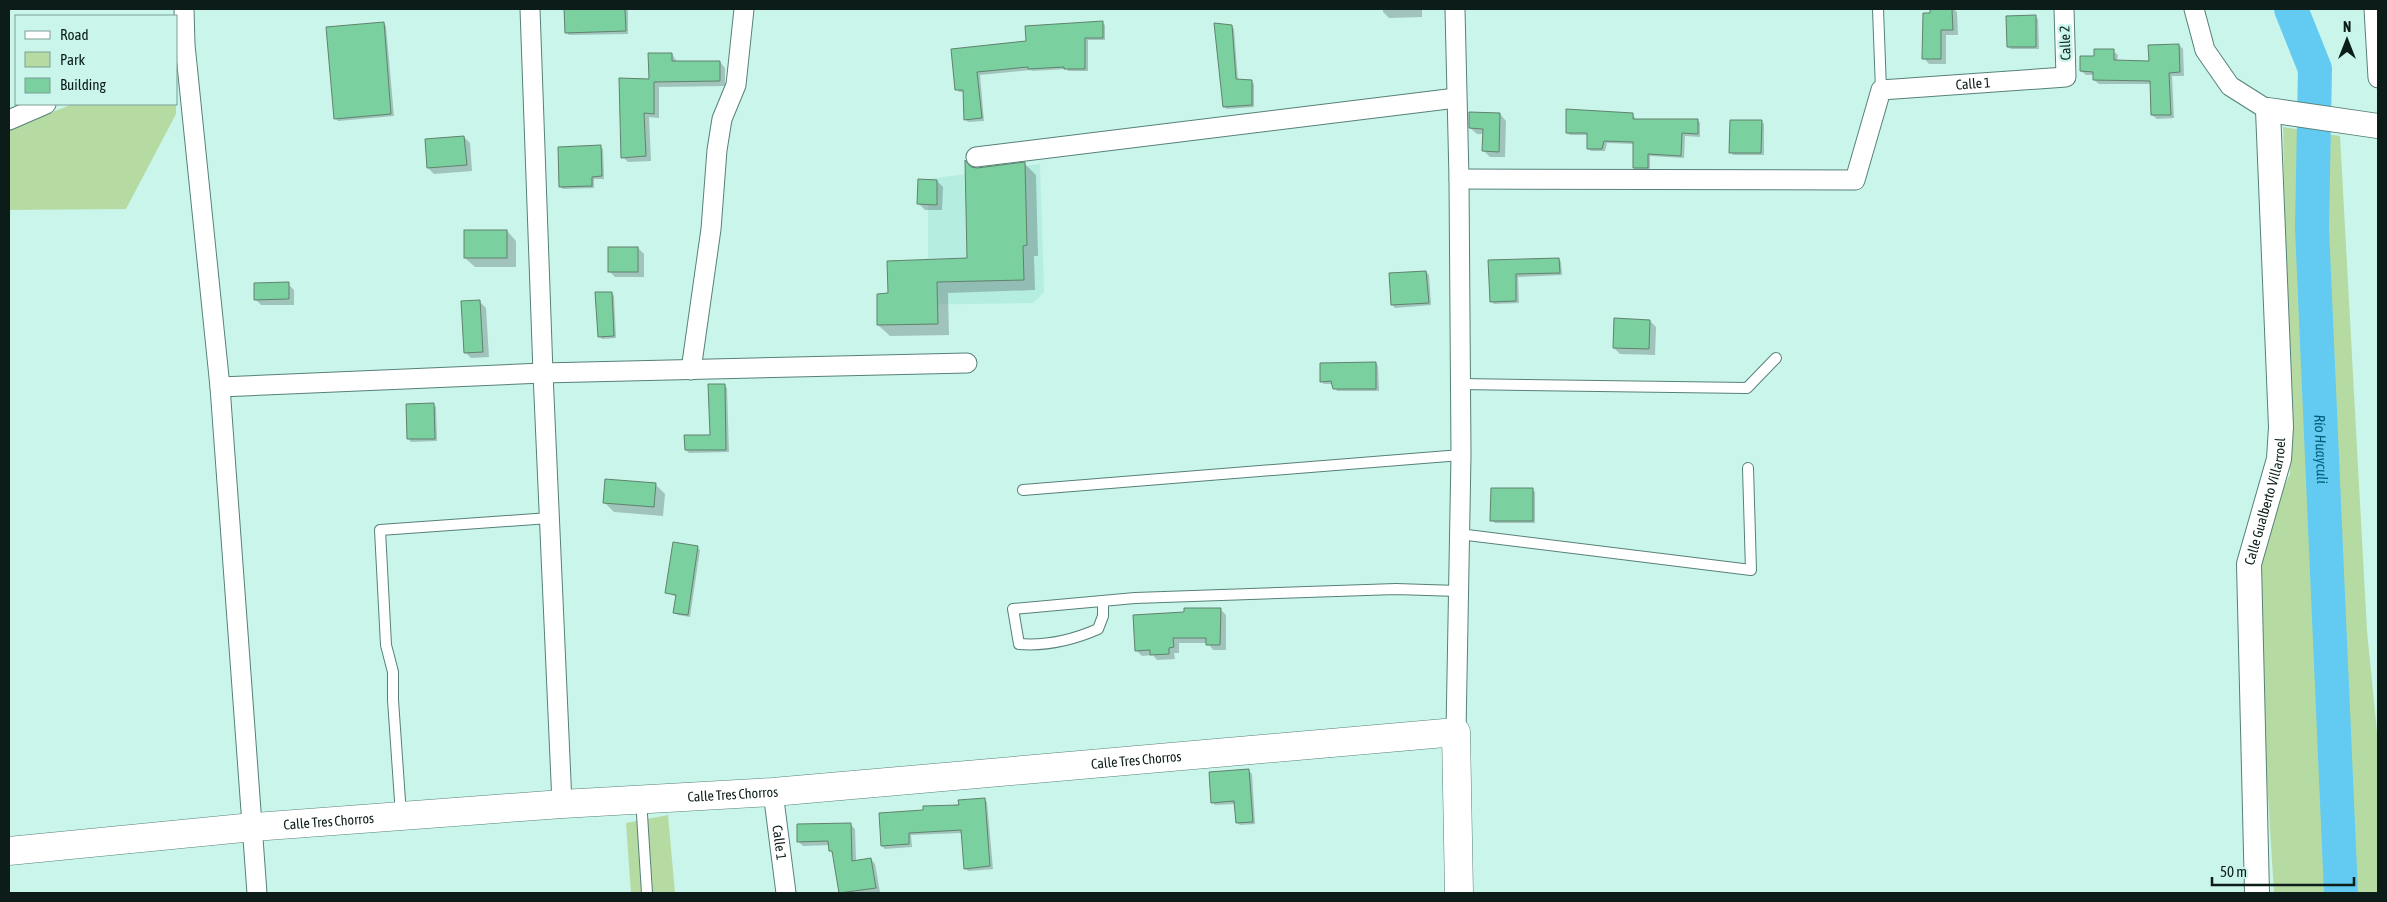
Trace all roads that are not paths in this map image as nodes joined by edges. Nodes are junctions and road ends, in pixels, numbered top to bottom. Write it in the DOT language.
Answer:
graph roads {
  1 [pos="184,9"];
  2 [pos="530,9"];
  3 [pos="744,9"];
  4 [pos="1455,9"];
  5 [pos="1878,9"];
  6 [pos="2064,9"];
  7 [pos="2194,9"];
  8 [pos="2374,9"];
  9 [pos="181,47"];
  10 [pos="2066,77"];
  11 [pos="2378,78"];
  12 [pos="1882,90"];
  13 [pos="1456,98"];
  14 [pos="44,105"];
  15 [pos="2268,110"];
  16 [pos="9,120"];
  17 [pos="2378,126"];
  18 [pos="976,157"];
  19 [pos="1459,179"];
  20 [pos="1776,358"];
  21 [pos="967,363"];
  22 [pos="691,370"];
  23 [pos="542,373"];
  24 [pos="1460,384"];
  25 [pos="220,386"];
  26 [pos="1461,455"];
  27 [pos="1748,468"];
  28 [pos="1023,490"];
  29 [pos="549,518"];
  30 [pos="1459,534"];
  31 [pos="1458,591"];
  32 [pos="1102,601"];
  33 [pos="1456,732"];
  34 [pos="773,792"];
  35 [pos="641,799"];
  36 [pos="562,804"];
  37 [pos="401,816"];
  38 [pos="253,827"];
  39 [pos="9,851"];
  40 [pos="257,893"];
  41 [pos="647,893"];
  42 [pos="786,893"];
  43 [pos="1459,893"];
  44 [pos="2257,893"];
  1 -- 9 [label="street"];
  2 -- 23 [label="street"];
  3 -- 22 [label="street"];
  4 -- 13 [label="street"];
  5 -- 12 [label="lane"];
  6 -- 10 [label="street, Calle 2"];
  7 -- 15 [label="street"];
  8 -- 11 [label="street"];
  9 -- 25 [label="street"];
  10 -- 12 [label="street, Calle 1"];
  12 -- 19 [label="street"];
  13 -- 18 [label="street"];
  13 -- 19 [label="street"];
  14 -- 16 [label="street"];
  15 -- 17 [label="street"];
  15 -- 44 [label="street, Calle Gualberto Villarroel"];
  19 -- 24 [label="street"];
  20 -- 24 [label="lane"];
  21 -- 22 [label="street"];
  22 -- 23 [label="street"];
  23 -- 25 [label="street"];
  23 -- 29 [label="street"];
  24 -- 26 [label="street"];
  25 -- 38 [label="street"];
  26 -- 28 [label="lane"];
  26 -- 30 [label="street"];
  27 -- 30 [label="lane"];
  29 -- 36 [label="street"];
  29 -- 37 [label="lane"];
  30 -- 31 [label="street"];
  31 -- 32 [label="lane"];
  31 -- 33 [label="street"];
  32 -- 32 [label="lane"];
  33 -- 34 [label="main road, Calle Tres Chorros"];
  33 -- 43 [label="main road"];
  34 -- 35 [label="main road, Calle Tres Chorros"];
  34 -- 42 [label="street, Calle 1"];
  35 -- 36 [label="main road, Calle Tres Chorros"];
  35 -- 41 [label="lane"];
  36 -- 37 [label="main road, Calle Tres Chorros"];
  37 -- 38 [label="main road, Calle Tres Chorros"];
  38 -- 39 [label="main road, Calle Tres Chorros"];
  38 -- 40 [label="street"];
}
